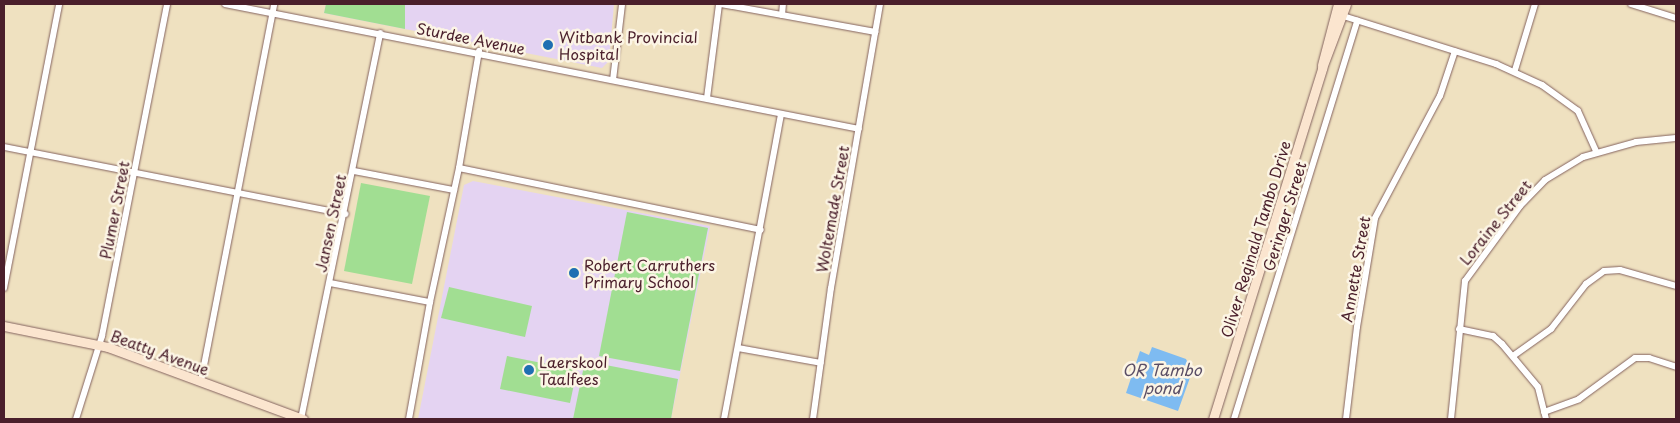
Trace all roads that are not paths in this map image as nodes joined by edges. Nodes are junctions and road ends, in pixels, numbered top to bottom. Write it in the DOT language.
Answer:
graph roads {
  1 [pos="59,4"];
  2 [pos="167,4"];
  3 [pos="225,4"];
  4 [pos="274,4"];
  5 [pos="622,4"];
  6 [pos="720,4"];
  7 [pos="783,4"];
  8 [pos="880,4"];
  9 [pos="1338,4"];
  10 [pos="1346,4"];
  11 [pos="1535,4"];
  12 [pos="1631,4"];
  13 [pos="273,14"];
  14 [pos="782,15"];
  15 [pos="1339,15"];
  16 [pos="1676,18"];
  17 [pos="1357,20"];
  18 [pos="875,32"];
  19 [pos="380,33"];
  20 [pos="1454,51"];
  21 [pos="479,52"];
  22 [pos="1515,70"];
  23 [pos="613,80"];
  24 [pos="706,98"];
  25 [pos="781,116"];
  26 [pos="859,129"];
  27 [pos="1676,138"];
  28 [pos="4,147"];
  29 [pos="1596,151"];
  30 [pos="29,152"];
  31 [pos="460,168"];
  32 [pos="354,171"];
  33 [pos="135,173"];
  34 [pos="454,190"];
  35 [pos="238,194"];
  36 [pos="345,214"];
  37 [pos="761,230"];
  38 [pos="330,283"];
  39 [pos="1676,286"];
  40 [pos="4,288"];
  41 [pos="430,302"];
  42 [pos="4,326"];
  43 [pos="1460,329"];
  44 [pos="99,345"];
  45 [pos="738,348"];
  46 [pos="1513,356"];
  47 [pos="821,363"];
  48 [pos="1676,367"];
  49 [pos="201,381"];
  50 [pos="1545,416"];
  51 [pos="76,419"];
  52 [pos="302,419"];
  53 [pos="409,419"];
  54 [pos="724,419"];
  55 [pos="813,419"];
  56 [pos="1213,419"];
  57 [pos="1234,419"];
  58 [pos="1346,419"];
  59 [pos="1451,419"];
  1 -- 30 [label="street"];
  2 -- 33 [label="street, Plumer Street"];
  3 -- 13 [label="street, Sturdee Avenue"];
  4 -- 13 [label="street"];
  5 -- 23 [label="street"];
  6 -- 14 [label="street"];
  6 -- 24 [label="street"];
  7 -- 14 [label="street"];
  8 -- 18 [label="street, Woltemade Street"];
  9 -- 15 [label="main road, Oliver Reginald Tambo Drive"];
  10 -- 15 [label="main road, Oliver Reginald Tambo Drive"];
  11 -- 22 [label="street"];
  12 -- 16 [label="street"];
  13 -- 19 [label="street, Sturdee Avenue"];
  13 -- 35 [label="street"];
  14 -- 18 [label="street"];
  15 -- 17 [label="street"];
  15 -- 56 [label="main road, Oliver Reginald Tambo Drive"];
  17 -- 20 [label="street"];
  17 -- 57 [label="street, Geringer Street"];
  18 -- 26 [label="street, Woltemade Street"];
  19 -- 21 [label="street, Sturdee Avenue"];
  19 -- 32 [label="street, Jansen Street"];
  20 -- 22 [label="street"];
  20 -- 58 [label="street, Annette Street"];
  21 -- 23 [label="street, Sturdee Avenue"];
  21 -- 31 [label="street"];
  22 -- 29 [label="street"];
  23 -- 24 [label="street, Sturdee Avenue"];
  24 -- 25 [label="street, Sturdee Avenue"];
  25 -- 26 [label="street, Sturdee Avenue"];
  25 -- 37 [label="street"];
  26 -- 47 [label="street, Woltemade Street"];
  27 -- 29 [label="street, Loraine Street"];
  28 -- 30 [label="street"];
  29 -- 43 [label="street, Loraine Street"];
  30 -- 33 [label="street"];
  30 -- 40 [label="street"];
  31 -- 34 [label="street"];
  31 -- 37 [label="street"];
  32 -- 34 [label="street"];
  32 -- 36 [label="street, Jansen Street"];
  33 -- 35 [label="street"];
  33 -- 44 [label="street, Plumer Street"];
  34 -- 41 [label="street"];
  35 -- 36 [label="street"];
  35 -- 49 [label="street"];
  36 -- 38 [label="street, Jansen Street"];
  37 -- 45 [label="street"];
  38 -- 41 [label="street"];
  38 -- 52 [label="street, Jansen Street"];
  39 -- 46 [label="street"];
  41 -- 53 [label="street"];
  42 -- 44 [label="main road, Beatty Avenue"];
  43 -- 46 [label="street"];
  43 -- 59 [label="street, Loraine Street"];
  44 -- 49 [label="main road, Beatty Avenue"];
  44 -- 51 [label="street, Plumer Street"];
  45 -- 47 [label="street"];
  45 -- 54 [label="street"];
  46 -- 50 [label="street"];
  47 -- 55 [label="street, Woltemade Street"];
  48 -- 50 [label="street"];
  49 -- 52 [label="main road, Beatty Avenue"];
}
